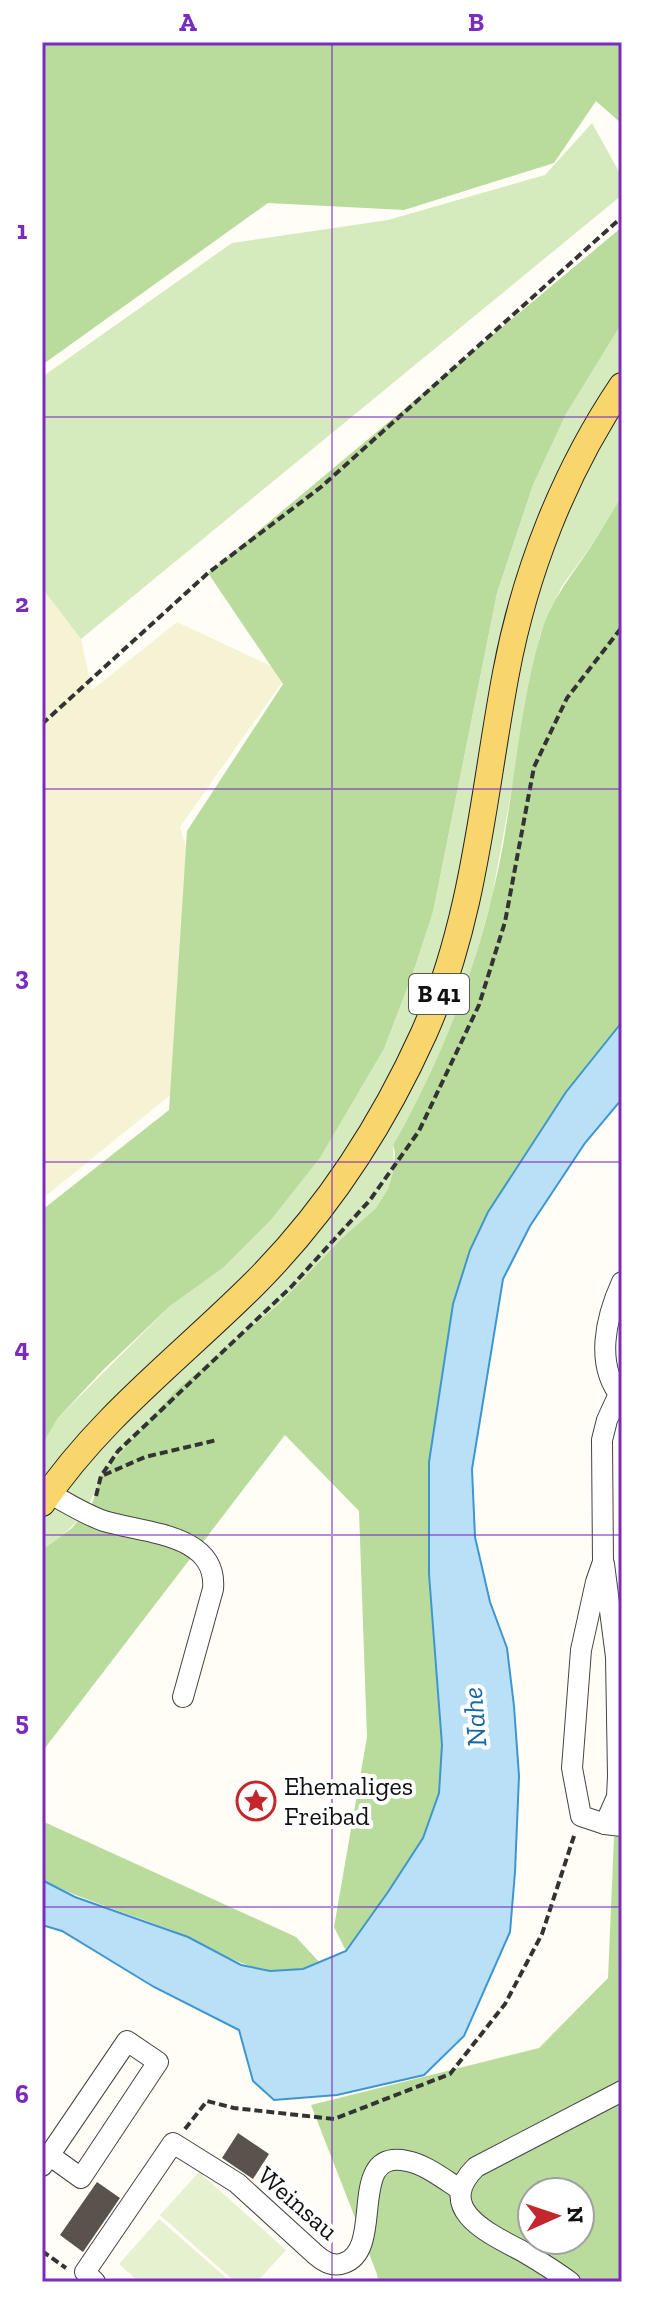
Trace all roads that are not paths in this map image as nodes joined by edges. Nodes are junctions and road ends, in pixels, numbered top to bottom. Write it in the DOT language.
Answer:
graph roads {
  1 [pos="622,386"];
  2 [pos="622,1282"];
  3 [pos="620,1396"];
  4 [pos="46,1498"];
  5 [pos="603,1562"];
  6 [pos="183,1697"];
  7 [pos="614,1825"];
  8 [pos="622,2091"];
  9 [pos="46,2161"];
  10 [pos="461,2190"];
  11 [pos="90,2277"];
  12 [pos="570,2282"];
  1 -- 4 [label="main road, B 41"];
  2 -- 3 [label="street"];
  3 -- 5 [label="street"];
  4 -- 6 [label="street"];
  5 -- 7 [label="street"];
  5 -- 7 [label="street"];
  8 -- 10 [label="street"];
  9 -- 9 [label="street"];
  10 -- 11 [label="street, Weinsau"];
  10 -- 12 [label="street"];
}
